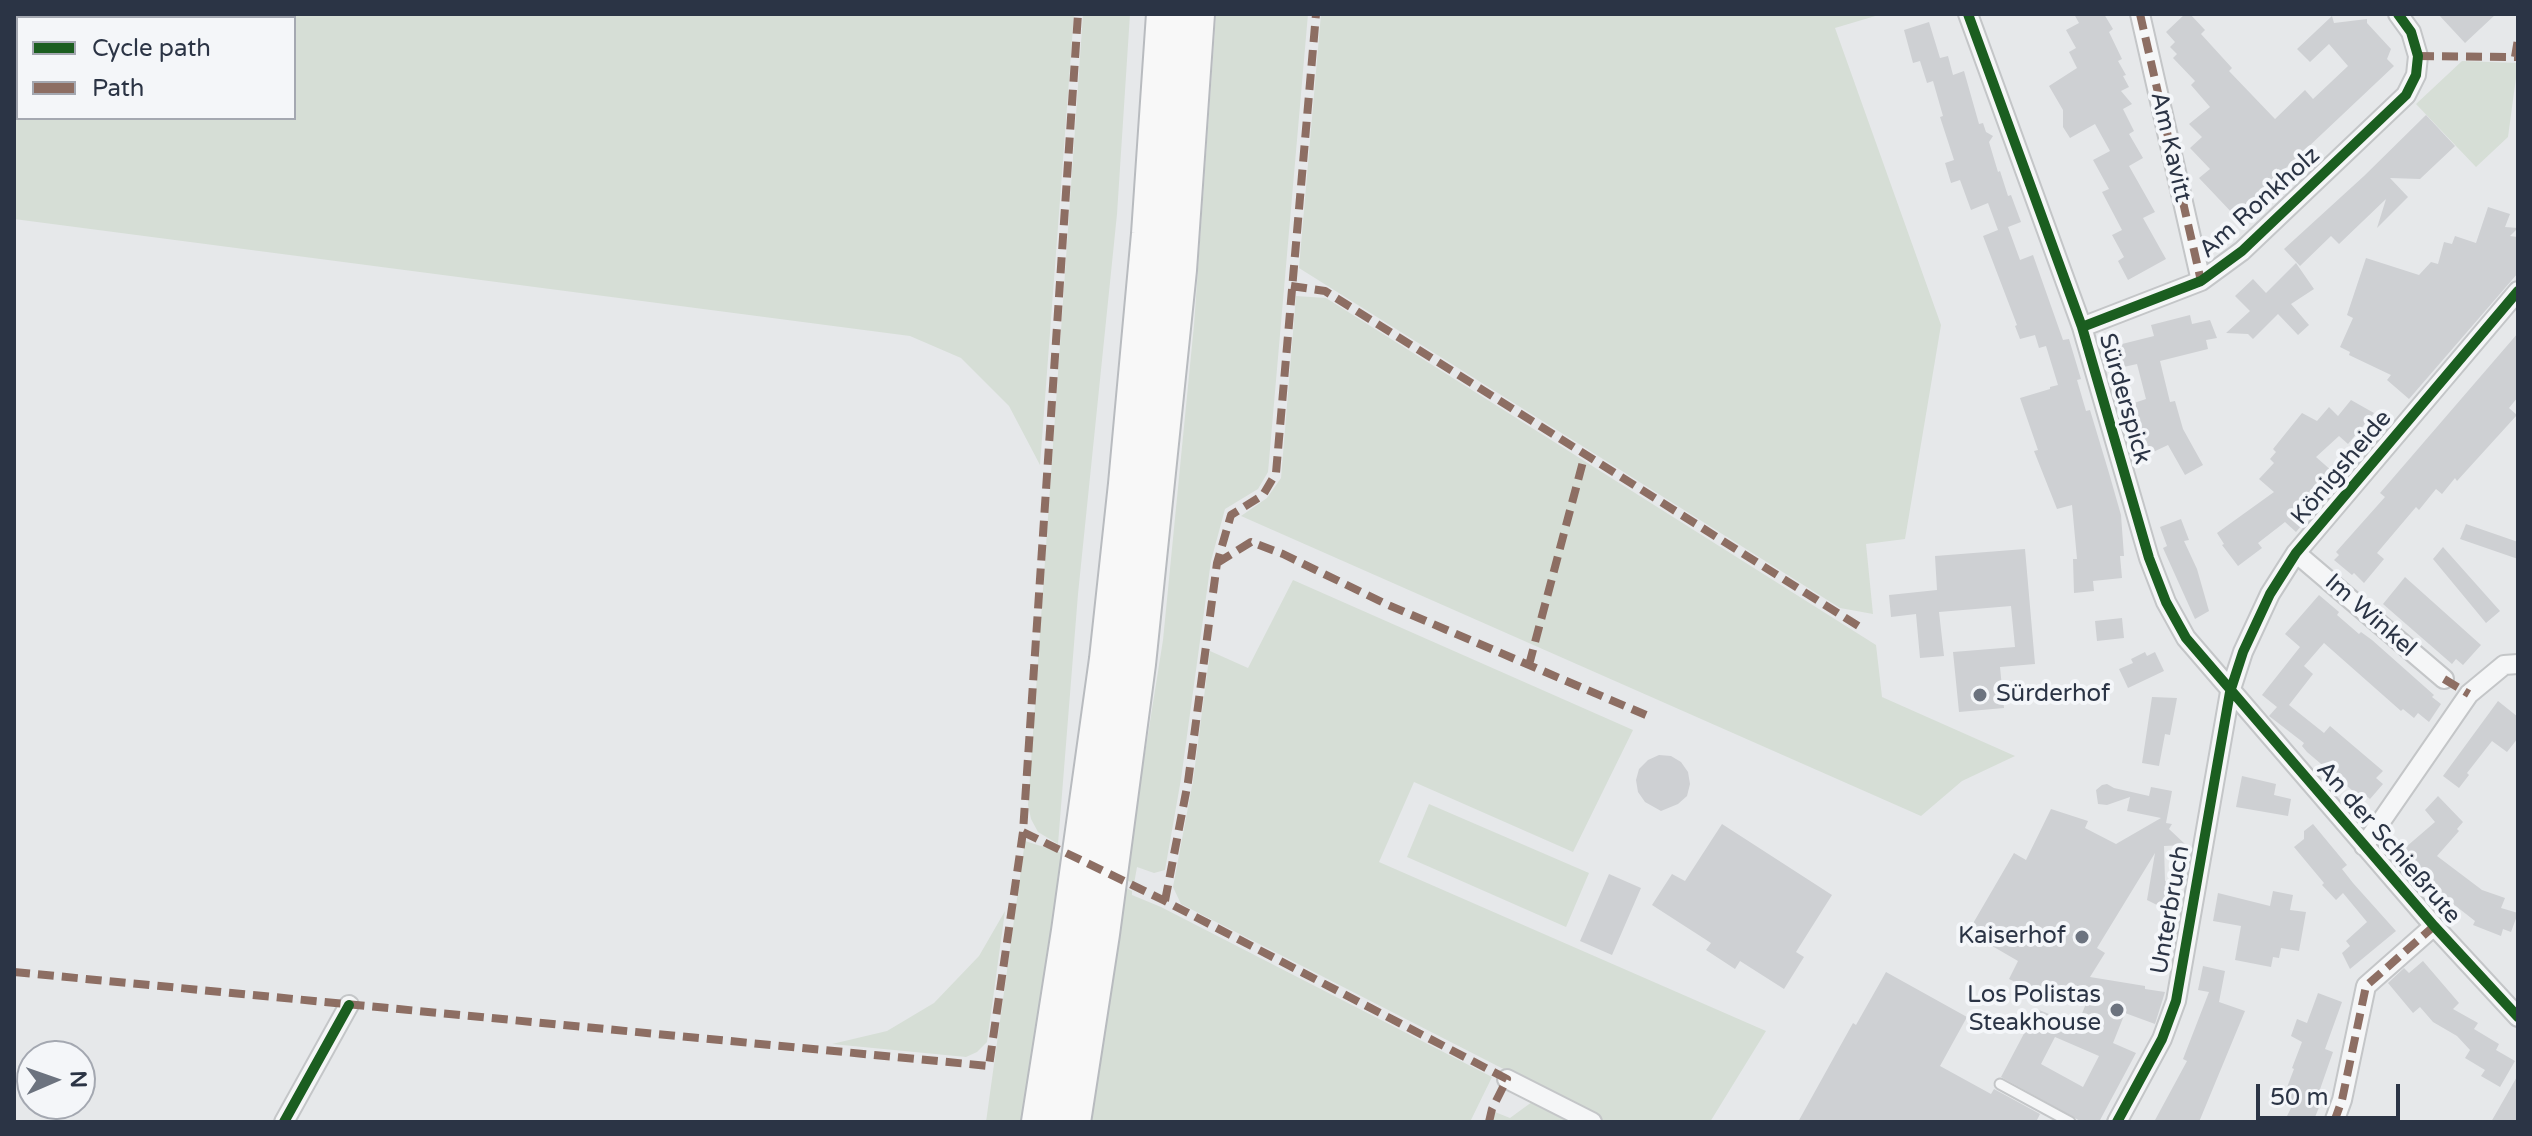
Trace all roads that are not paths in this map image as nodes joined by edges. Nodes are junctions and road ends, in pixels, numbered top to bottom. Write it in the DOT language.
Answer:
graph roads {
  1 [pos="1149,14"];
  2 [pos="1164,14"];
  3 [pos="1197,14"];
  4 [pos="1968,14"];
  5 [pos="2140,14"];
  6 [pos="2398,14"];
  7 [pos="1160,74"];
  8 [pos="2201,281"];
  9 [pos="2518,291"];
  10 [pos="2082,327"];
  11 [pos="2296,553"];
  12 [pos="2518,664"];
  13 [pos="2444,679"];
  14 [pos="2230,692"];
  15 [pos="2364,846"];
  16 [pos="2434,926"];
  17 [pos="1086,932"];
  18 [pos="349,1005"];
  19 [pos="2518,1017"];
  20 [pos="1507,1079"];
  21 [pos="2000,1084"];
  22 [pos="284,1122"];
  23 [pos="1039,1122"];
  24 [pos="1073,1122"];
  25 [pos="1592,1122"];
  26 [pos="2070,1122"];
  27 [pos="2117,1122"];
  28 [pos="2334,1122"];
  1 -- 7 [label="highway"];
  2 -- 7 [label="highway"];
  3 -- 17 [label="highway"];
  4 -- 10 [label="street, Sürderspick"];
  5 -- 8 [label="street, Am Kavitt"];
  6 -- 8 [label="street, Am Ronkholz"];
  7 -- 17 [label="highway"];
  8 -- 10 [label="street, Am Ronkholz"];
  9 -- 11 [label="street, Königsheide"];
  10 -- 14 [label="street, Sürderspick"];
  11 -- 13 [label="street, Im Winkel"];
  11 -- 14 [label="street, Königsheide"];
  12 -- 15 [label="street"];
  14 -- 15 [label="street, An der Schießrute"];
  14 -- 27 [label="street, Unterbruch"];
  15 -- 16 [label="street, An der Schießrute"];
  16 -- 19 [label="street, An der Schießrute"];
  16 -- 28 [label="street"];
  17 -- 23 [label="highway"];
  17 -- 24 [label="highway"];
  18 -- 22 [label="street"];
  20 -- 25 [label="street"];
  21 -- 26 [label="lane"];
}
